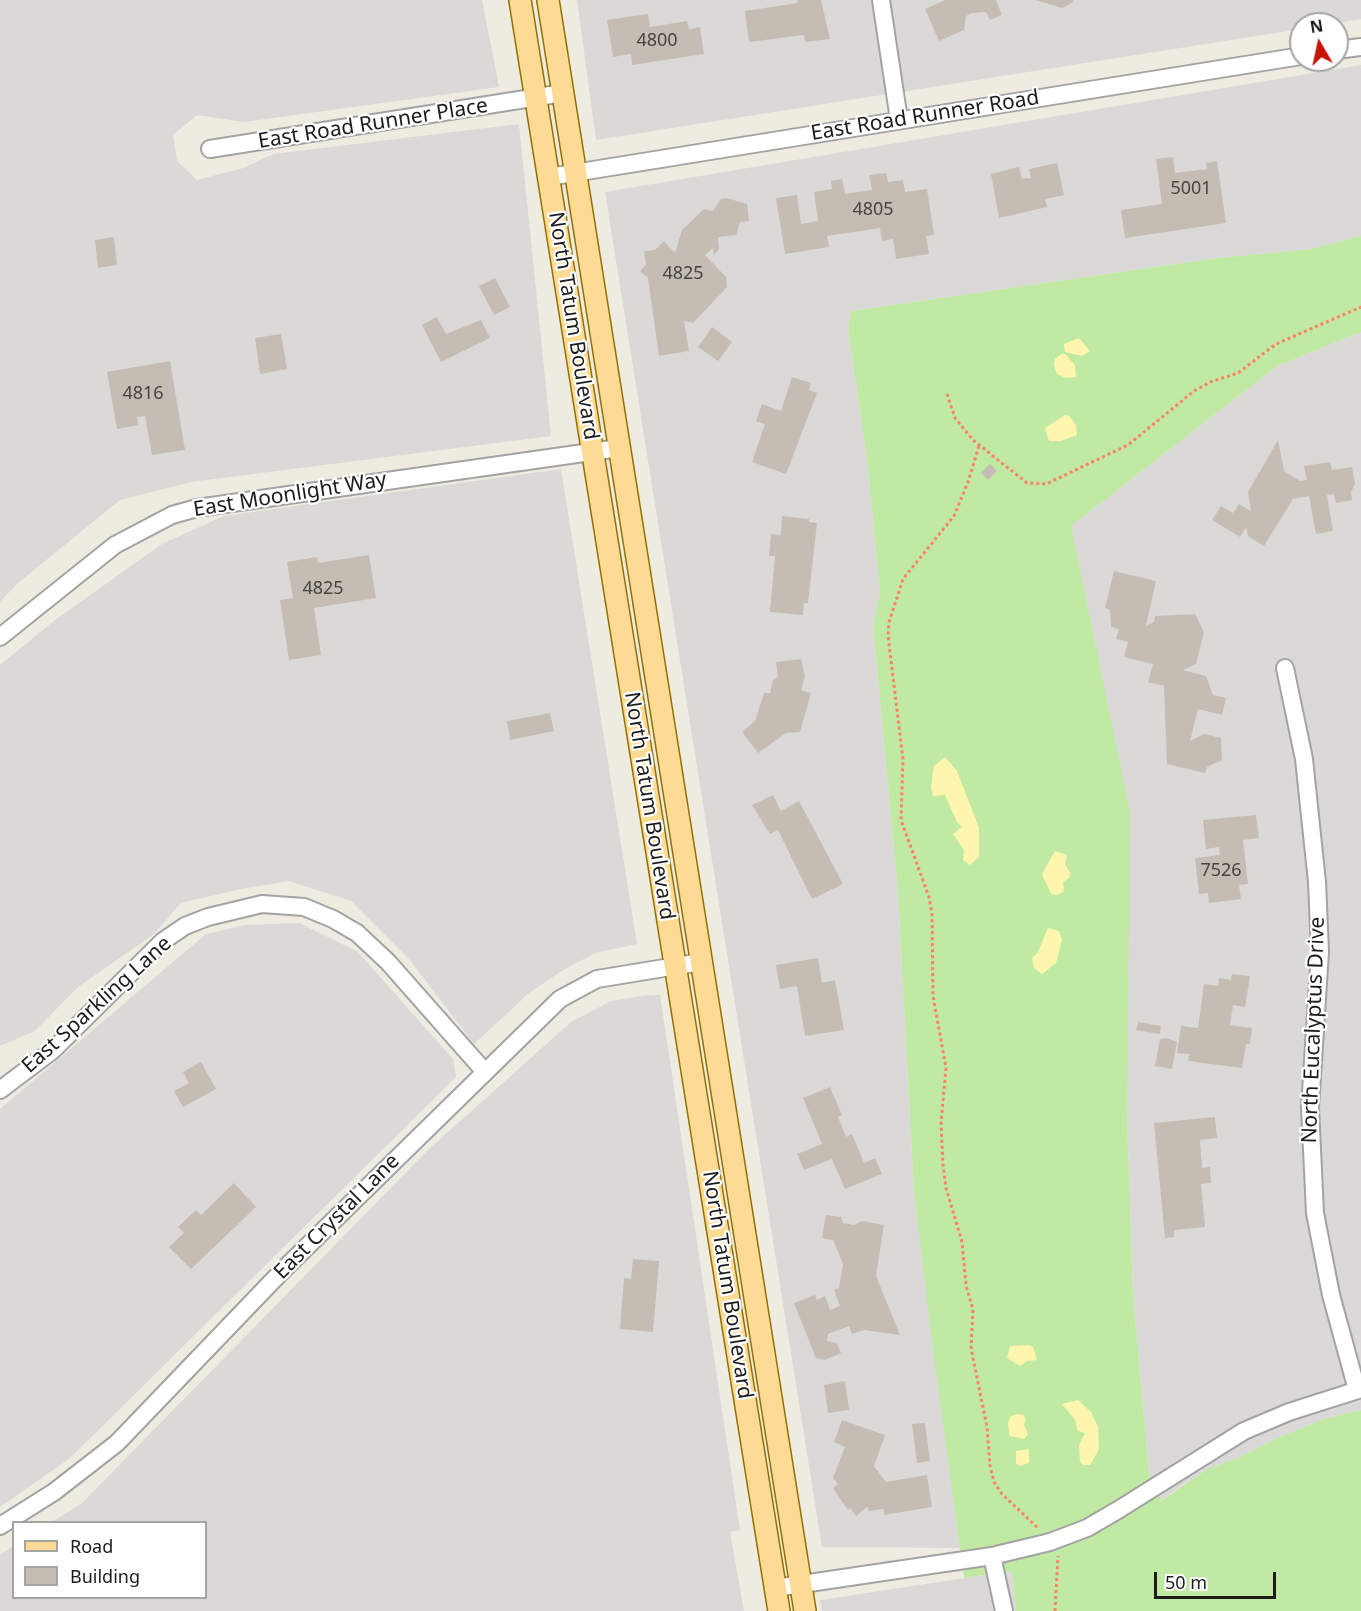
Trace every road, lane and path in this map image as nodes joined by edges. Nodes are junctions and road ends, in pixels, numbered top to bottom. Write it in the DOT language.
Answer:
graph roads {
  1 [pos="520,0"];
  2 [pos="548,0"];
  3 [pos="881,0"];
  4 [pos="1289,58"];
  5 [pos="563,93"];
  6 [pos="536,98"];
  7 [pos="899,120"];
  8 [pos="210,149"];
  9 [pos="575,173"];
  10 [pos="549,177"];
  11 [pos="1361,307"];
  12 [pos="946,394"];
  13 [pos="979,446"];
  14 [pos="619,448"];
  15 [pos="593,451"];
  16 [pos="0,637"];
  17 [pos="1285,668"];
  18 [pos="701,962"];
  19 [pos="674,967"];
  20 [pos="485,1072"];
  21 [pos="0,1090"];
  22 [pos="1359,1390"];
  23 [pos="0,1526"];
  24 [pos="1050,1542"];
  25 [pos="992,1557"];
  26 [pos="801,1584"];
  27 [pos="775,1588"];
  28 [pos="779,1611"];
  29 [pos="805,1611"];
  30 [pos="1004,1611"];
  31 [pos="1054,1611"];
  1 -- 6 [label="main road, North Tatum Boulevard"];
  2 -- 5 [label="main road, North Tatum Boulevard"];
  3 -- 7 [label="street"];
  4 -- 7 [label="street, East Road Runner Road"];
  5 -- 6 [label="street, East Road Runner Place"];
  5 -- 9 [label="main road, North Tatum Boulevard"];
  6 -- 8 [label="street, East Road Runner Place"];
  6 -- 10 [label="main road, North Tatum Boulevard"];
  7 -- 9 [label="street, East Road Runner Road"];
  9 -- 10 [label="street, East Road Runner Road"];
  9 -- 14 [label="main road, North Tatum Boulevard"];
  10 -- 15 [label="main road, North Tatum Boulevard"];
  11 -- 13 [label="path"];
  12 -- 13 [label="path"];
  13 -- 24 [label="path"];
  14 -- 15 [label="street, East Moonlight Way"];
  14 -- 18 [label="main road, North Tatum Boulevard"];
  15 -- 16 [label="street, East Moonlight Way"];
  15 -- 19 [label="main road, North Tatum Boulevard"];
  17 -- 22 [label="street, North Eucalyptus Drive"];
  18 -- 19 [label="street, East Crystal Lane"];
  18 -- 26 [label="main road, North Tatum Boulevard"];
  19 -- 20 [label="street, East Crystal Lane"];
  19 -- 27 [label="main road, North Tatum Boulevard"];
  20 -- 21 [label="street, East Sparkling Lane"];
  20 -- 23 [label="street, East Crystal Lane"];
  22 -- 24 [label="street"];
  24 -- 25 [label="street"];
  24 -- 31 [label="path"];
  25 -- 26 [label="street"];
  25 -- 30 [label="street"];
  26 -- 27 [label="street"];
  26 -- 29 [label="main road, North Tatum Boulevard"];
  27 -- 28 [label="main road, North Tatum Boulevard"];
}
